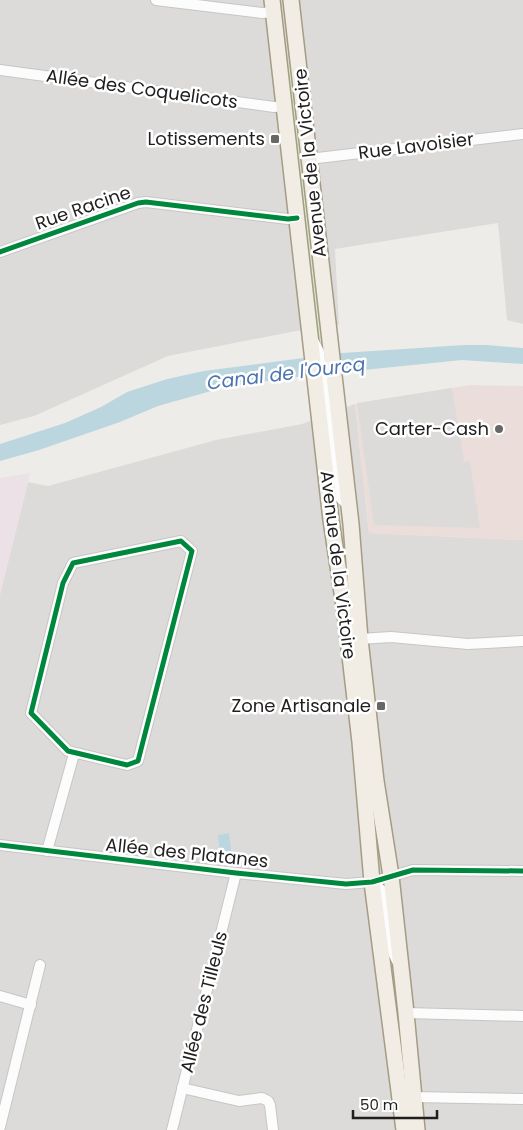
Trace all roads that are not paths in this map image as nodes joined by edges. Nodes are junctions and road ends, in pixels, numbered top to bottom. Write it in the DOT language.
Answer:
graph roads {
  1 [pos="156,0"];
  2 [pos="291,0"];
  3 [pos="273,6"];
  4 [pos="0,70"];
  5 [pos="284,106"];
  6 [pos="523,134"];
  7 [pos="309,158"];
  8 [pos="296,218"];
  9 [pos="0,252"];
  10 [pos="321,352"];
  11 [pos="325,385"];
  12 [pos="360,639"];
  13 [pos="523,641"];
  14 [pos="74,754"];
  15 [pos="0,845"];
  16 [pos="47,852"];
  17 [pos="523,871"];
  18 [pos="236,873"];
  19 [pos="391,876"];
  20 [pos="372,882"];
  21 [pos="40,965"];
  22 [pos="401,970"];
  23 [pos="0,996"];
  24 [pos="31,1005"];
  25 [pos="406,1014"];
  26 [pos="523,1016"];
  27 [pos="182,1088"];
  28 [pos="413,1097"];
  29 [pos="523,1099"];
  30 [pos="0,1127"];
  31 [pos="172,1130"];
  32 [pos="273,1130"];
  33 [pos="404,1130"];
  34 [pos="417,1130"];
  1 -- 3 [label="street"];
  2 -- 7 [label="main road, Avenue de la Victoire"];
  3 -- 5 [label="main road, Avenue de la Victoire"];
  4 -- 5 [label="street, Allée des Coquelicots"];
  5 -- 8 [label="main road, Avenue de la Victoire"];
  6 -- 7 [label="street, Rue Lavoisier"];
  7 -- 10 [label="main road, Avenue de la Victoire"];
  8 -- 9 [label="street, Rue Racine"];
  8 -- 10 [label="main road, Avenue de la Victoire"];
  10 -- 11 [label="main road, Avenue de la Victoire"];
  11 -- 12 [label="main road, Avenue de la Victoire"];
  11 -- 20 [label="main road, Avenue de la Victoire"];
  12 -- 13 [label="street"];
  12 -- 19 [label="main road, Avenue de la Victoire"];
  14 -- 14 [label="street"];
  14 -- 16 [label="street"];
  15 -- 16 [label="street, Allée des Platanes"];
  16 -- 18 [label="street, Allée des Platanes"];
  17 -- 19 [label="street, Allée des Platanes"];
  18 -- 20 [label="street, Allée des Platanes"];
  18 -- 27 [label="street, Allée des Tilleuls"];
  19 -- 20 [label="street, Allée des Platanes"];
  19 -- 22 [label="main road, Avenue de la Victoire"];
  20 -- 22 [label="street"];
  20 -- 33 [label="main road, Avenue de la Victoire"];
  21 -- 24 [label="street"];
  22 -- 25 [label="main road, Avenue de la Victoire"];
  23 -- 24 [label="street"];
  24 -- 30 [label="street"];
  25 -- 26 [label="street"];
  25 -- 28 [label="main road, Avenue de la Victoire"];
  27 -- 31 [label="street, Allée des Tilleuls"];
  27 -- 32 [label="street"];
  28 -- 29 [label="street"];
  28 -- 34 [label="main road, Avenue de la Victoire"];
}
